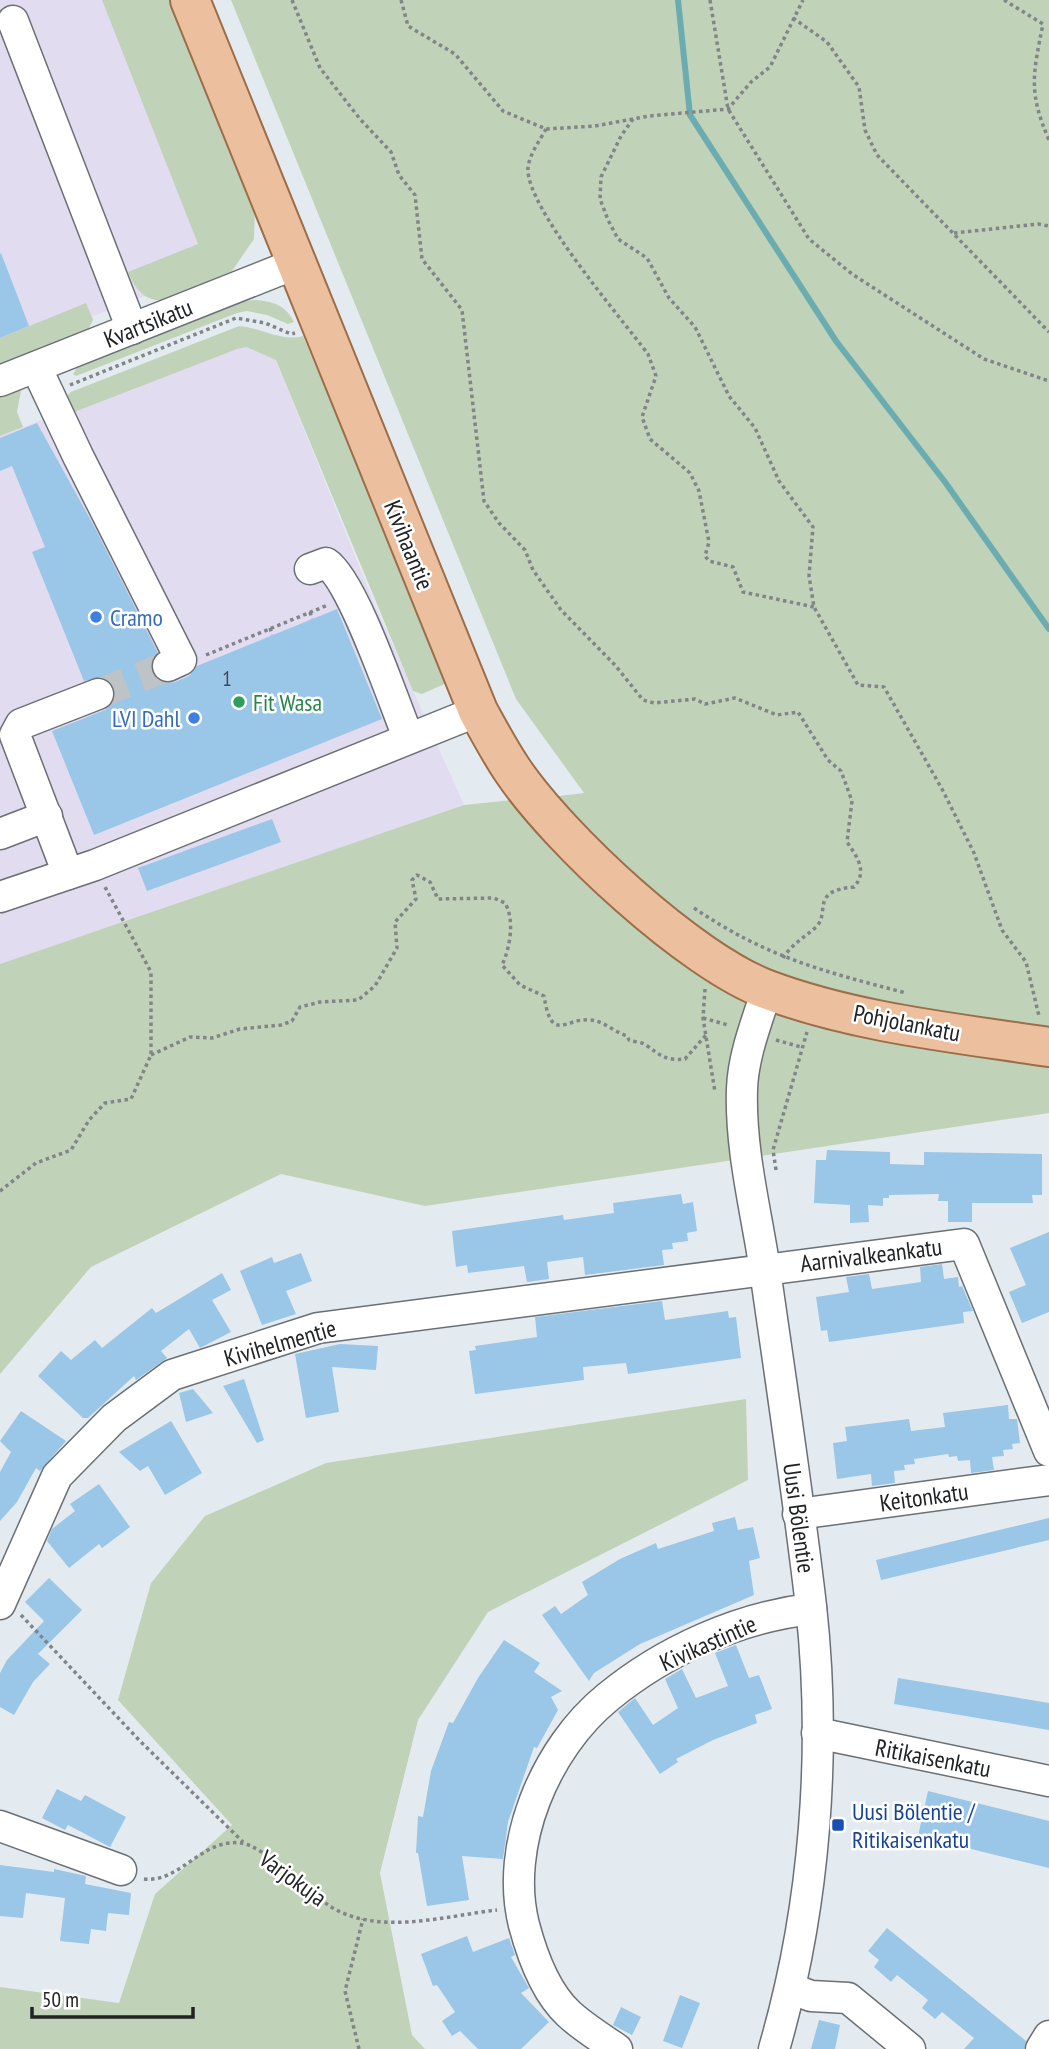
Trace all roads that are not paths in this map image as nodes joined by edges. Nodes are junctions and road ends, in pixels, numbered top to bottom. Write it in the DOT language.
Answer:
graph roads {
  1 [pos="190,0"];
  2 [pos="13,22"];
  3 [pos="295,264"];
  4 [pos="132,330"];
  5 [pos="36,367"];
  6 [pos="0,381"];
  7 [pos="310,569"];
  8 [pos="168,666"];
  9 [pos="99,694"];
  10 [pos="478,711"];
  11 [pos="8,734"];
  12 [pos="408,737"];
  13 [pos="47,816"];
  14 [pos="0,834"];
  15 [pos="82,870"];
  16 [pos="0,897"];
  17 [pos="775,974"];
  18 [pos="1044,1032"];
  19 [pos="764,1269"];
  20 [pos="1049,1451"];
  21 [pos="1049,1480"];
  22 [pos="798,1514"];
  23 [pos="2,1600"];
  24 [pos="811,1609"];
  25 [pos="817,1733"];
  26 [pos="1049,1781"];
  27 [pos="0,1826"];
  28 [pos="121,1870"];
  29 [pos="792,1989"];
  30 [pos="1049,2036"];
  31 [pos="617,2049"];
  32 [pos="774,2049"];
  33 [pos="910,2049"];
  34 [pos="1041,2049"];
  1 -- 3 [label="main road, Kivihaantie"];
  2 -- 4 [label="street"];
  3 -- 4 [label="street, Kvartsikatu"];
  3 -- 10 [label="main road, Kivihaantie"];
  4 -- 5 [label="street, Kvartsikatu"];
  5 -- 6 [label="street, Kvartsikatu"];
  5 -- 8 [label="street"];
  7 -- 12 [label="street"];
  9 -- 11 [label="street"];
  10 -- 12 [label="street"];
  10 -- 17 [label="main road, Kivihaantie"];
  11 -- 13 [label="street"];
  12 -- 15 [label="street"];
  13 -- 14 [label="street"];
  13 -- 15 [label="street"];
  15 -- 16 [label="street"];
  17 -- 18 [label="main road, Pohjolankatu"];
  17 -- 19 [label="street, Uusi Bölentie"];
  19 -- 20 [label="street, Aarnivalkeankatu"];
  19 -- 22 [label="street, Uusi Bölentie"];
  19 -- 23 [label="street, Kivihelmentie"];
  21 -- 22 [label="street, Keitonkatu"];
  22 -- 24 [label="street, Uusi Bölentie"];
  24 -- 25 [label="street, Uusi Bölentie"];
  24 -- 31 [label="street, Kivikastintie"];
  25 -- 26 [label="street, Ritikaisenkatu"];
  25 -- 29 [label="street, Uusi Bölentie"];
  27 -- 28 [label="street"];
  29 -- 32 [label="street, Uusi Bölentie"];
  29 -- 33 [label="street"];
  30 -- 34 [label="street"];
}
